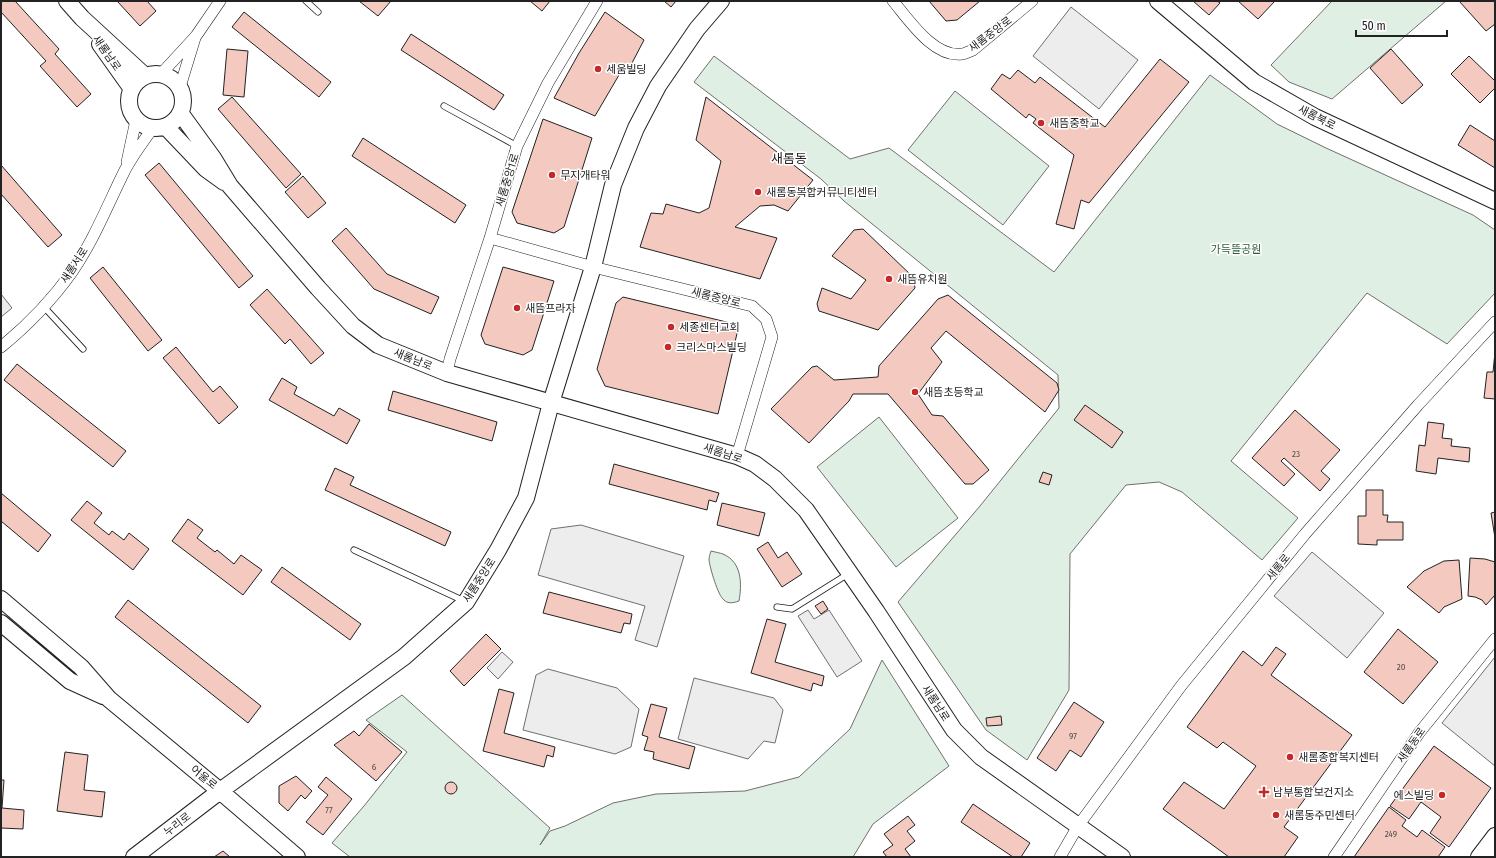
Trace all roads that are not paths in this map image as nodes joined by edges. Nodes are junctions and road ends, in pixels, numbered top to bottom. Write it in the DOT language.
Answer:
graph roads {
  1 [pos="67,1"];
  2 [pos="220,1"];
  3 [pos="306,1"];
  4 [pos="597,1"];
  5 [pos="721,1"];
  6 [pos="893,1"];
  7 [pos="1032,1"];
  8 [pos="1158,1"];
  9 [pos="318,12"];
  10 [pos="82,18"];
  11 [pos="196,36"];
  12 [pos="153,75"];
  13 [pos="180,87"];
  14 [pos="132,89"];
  15 [pos="444,106"];
  16 [pos="181,114"];
  17 [pos="136,120"];
  18 [pos="159,128"];
  19 [pos="518,146"];
  20 [pos="126,168"];
  21 [pos="230,186"];
  22 [pos="1495,202"];
  23 [pos="490,238"];
  24 [pos="593,267"];
  25 [pos="44,307"];
  26 [pos="1495,322"];
  27 [pos="1,347"];
  28 [pos="83,349"];
  29 [pos="447,373"];
  30 [pos="551,403"];
  31 [pos="737,456"];
  32 [pos="354,550"];
  33 [pos="850,572"];
  34 [pos="1,599"];
  35 [pos="466,602"];
  36 [pos="777,607"];
  37 [pos="1,623"];
  38 [pos="1495,639"];
  39 [pos="109,699"];
  40 [pos="220,790"];
  41 [pos="1078,826"];
  42 [pos="1495,836"];
  43 [pos="1495,852"];
  44 [pos="134,857"];
  45 [pos="297,857"];
  46 [pos="1060,857"];
  47 [pos="1122,857"];
  48 [pos="1334,857"];
  49 [pos="1479,857"];
  50 [pos="1491,857"];
  1 -- 10 [label="street, 새롬남로"];
  2 -- 11 [label="street"];
  3 -- 9 [label="lane"];
  4 -- 19 [label="street, 새롬중앙1로"];
  5 -- 24 [label="street, 새롬중앙로"];
  6 -- 7 [label="street, 새롬중앙로"];
  8 -- 22 [label="street, 새롬북로"];
  10 -- 12 [label="street, 새롬남로"];
  10 -- 14 [label="street, 새롬남로"];
  11 -- 12 [label="street"];
  11 -- 13 [label="street"];
  12 -- 13 [label="street"];
  12 -- 14 [label="street"];
  13 -- 16 [label="street"];
  14 -- 17 [label="street"];
  15 -- 19 [label="lane"];
  16 -- 18 [label="street"];
  16 -- 21 [label="street, 새롬남로"];
  17 -- 18 [label="street"];
  17 -- 20 [label="street"];
  18 -- 20 [label="street"];
  18 -- 21 [label="street, 새롬남로"];
  19 -- 23 [label="street, 새롬중앙1로"];
  20 -- 25 [label="street, 새롬서로"];
  21 -- 29 [label="street, 새롬남로"];
  23 -- 24 [label="street"];
  23 -- 29 [label="street, 새롬중앙1로"];
  24 -- 30 [label="street, 새롬중앙로"];
  24 -- 31 [label="street, 새롬중앙로"];
  25 -- 27 [label="street, 새롬서로"];
  25 -- 28 [label="lane"];
  26 -- 41 [label="street, 새롬로"];
  29 -- 30 [label="street, 새롬남로"];
  30 -- 31 [label="street, 새롬남로"];
  30 -- 35 [label="street, 새롬중앙로"];
  31 -- 33 [label="street, 새롬남로"];
  32 -- 35 [label="lane"];
  33 -- 36 [label="lane"];
  33 -- 41 [label="street, 새롬남로"];
  34 -- 39 [label="street, 어울로"];
  35 -- 40 [label="street, 새롬중앙로"];
  37 -- 39 [label="street, 어울로"];
  38 -- 48 [label="street, 새롬동로"];
  39 -- 40 [label="street, 어울로"];
  40 -- 44 [label="street, 누리로"];
  40 -- 45 [label="street, 어울로"];
  41 -- 46 [label="street, 새롬로"];
  41 -- 47 [label="street, 새롬남로"];
  42 -- 49 [label="street"];
  43 -- 50 [label="lane"];
}
